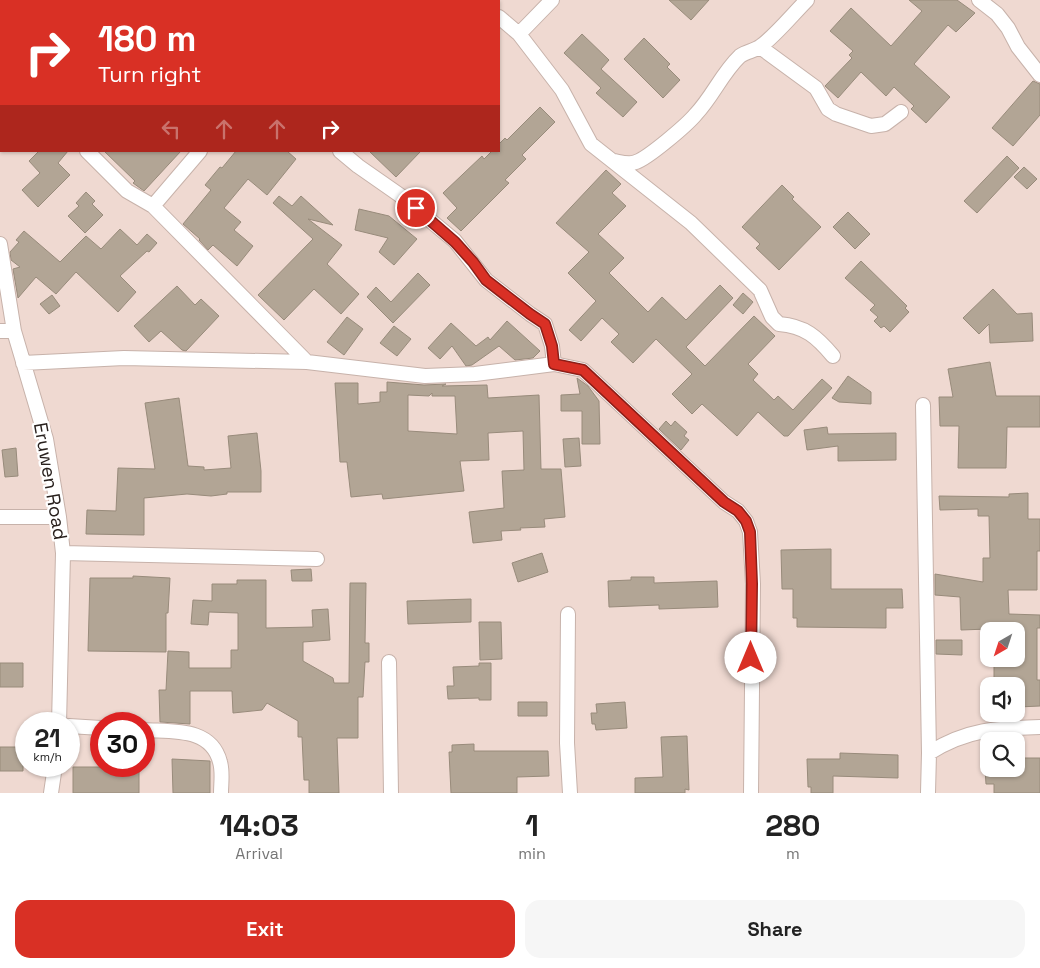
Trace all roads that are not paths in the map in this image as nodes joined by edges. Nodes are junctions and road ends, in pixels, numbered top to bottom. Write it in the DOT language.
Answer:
graph roads {
  1 [pos="552,0"];
  2 [pos="807,0"];
  3 [pos="978,0"];
  4 [pos="500,18"];
  5 [pos="518,34"];
  6 [pos="760,47"];
  7 [pos="1040,75"];
  8 [pos="901,112"];
  9 [pos="88,152"];
  10 [pos="199,152"];
  11 [pos="341,152"];
  12 [pos="613,161"];
  13 [pos="152,206"];
  14 [pos="0,244"];
  15 [pos="7,331"];
  16 [pos="833,356"];
  17 [pos="307,362"];
  18 [pos="23,363"];
  19 [pos="554,364"];
  20 [pos="923,405"];
  21 [pos="0,517"];
  22 [pos="59,517"];
  23 [pos="63,553"];
  24 [pos="317,559"];
  25 [pos="568,614"];
  26 [pos="389,662"];
  27 [pos="59,712"];
  28 [pos="1040,727"];
  29 [pos="155,731"];
  30 [pos="930,753"];
  31 [pos="53,777"];
  32 [pos="51,793"];
  33 [pos="221,793"];
  34 [pos="391,793"];
  35 [pos="570,793"];
  36 [pos="751,793"];
  37 [pos="928,793"];
  1 -- 5 [label="street"];
  2 -- 6 [label="street"];
  3 -- 7 [label="street"];
  4 -- 5 [label="street"];
  5 -- 12 [label="street"];
  6 -- 8 [label="street"];
  6 -- 12 [label="street"];
  9 -- 13 [label="street"];
  10 -- 13 [label="street"];
  11 -- 19 [label="street"];
  12 -- 16 [label="street"];
  13 -- 17 [label="street"];
  14 -- 15 [label="street, Eruwen Road"];
  15 -- 18 [label="street, Eruwen Road"];
  17 -- 18 [label="street"];
  17 -- 19 [label="street"];
  18 -- 22 [label="street, Eruwen Road"];
  19 -- 36 [label="street"];
  20 -- 30 [label="street"];
  21 -- 22 [label="street"];
  22 -- 23 [label="street, Eruwen Road"];
  23 -- 24 [label="street"];
  23 -- 27 [label="street, Eruwen Road"];
  25 -- 35 [label="street"];
  26 -- 34 [label="street"];
  28 -- 30 [label="street"];
  29 -- 33 [label="street"];
  30 -- 37 [label="street"];
  31 -- 32 [label="street"];
}
